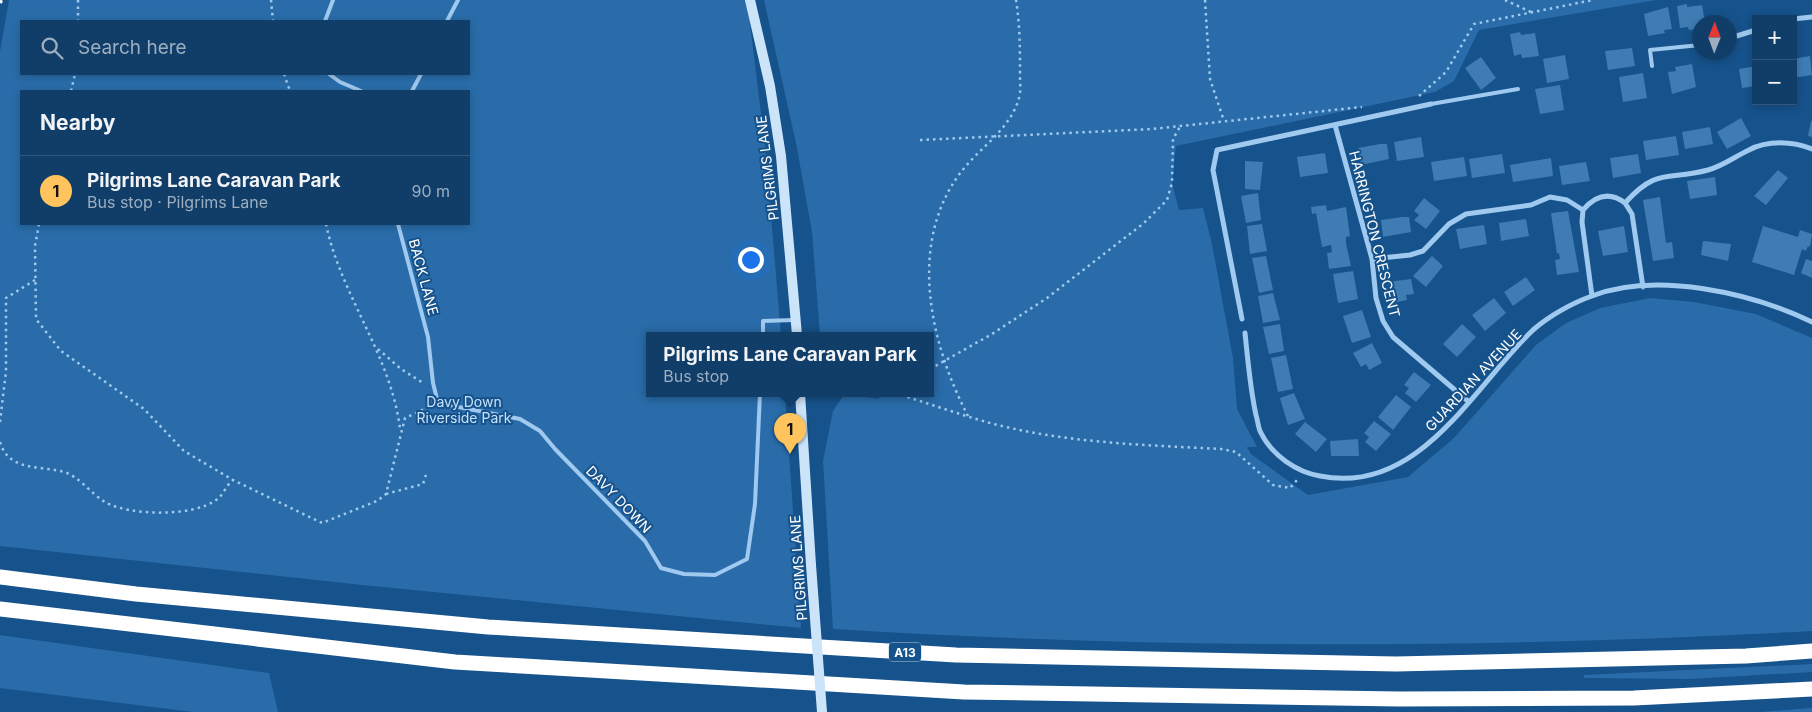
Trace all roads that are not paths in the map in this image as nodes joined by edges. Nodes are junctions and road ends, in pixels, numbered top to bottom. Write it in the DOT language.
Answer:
graph roads {
  1 [pos="333,0"];
  2 [pos="458,0"];
  3 [pos="750,0"];
  4 [pos="1812,17"];
  5 [pos="1797,19"];
  6 [pos="325,20"];
  7 [pos="448,20"];
  8 [pos="1752,31"];
  9 [pos="1737,36"];
  10 [pos="1692,46"];
  11 [pos="1652,66"];
  12 [pos="330,75"];
  13 [pos="420,75"];
  14 [pos="1518,89"];
  15 [pos="359,90"];
  16 [pos="413,90"];
  17 [pos="1431,104"];
  18 [pos="1335,126"];
  19 [pos="1812,149"];
  20 [pos="1625,203"];
  21 [pos="1583,210"];
  22 [pos="398,225"];
  23 [pos="1372,259"];
  24 [pos="1643,287"];
  25 [pos="1592,296"];
  26 [pos="1242,319"];
  27 [pos="796,320"];
  28 [pos="1812,322"];
  29 [pos="762,332"];
  30 [pos="797,332"];
  31 [pos="1245,333"];
  32 [pos="760,397"];
  33 [pos="800,397"];
  34 [pos="1469,402"];
  35 [pos="438,403"];
  36 [pos="0,577"];
  37 [pos="0,609"];
  38 [pos="1812,650"];
  39 [pos="1812,690"];
  40 [pos="822,712"];
  1 -- 6 [label="lane"];
  2 -- 7 [label="lane"];
  3 -- 27 [label="main road, PILGRIMS LANE"];
  4 -- 5 [label="street"];
  8 -- 9 [label="street"];
  10 -- 11 [label="lane"];
  12 -- 15 [label="lane"];
  13 -- 16 [label="lane"];
  14 -- 17 [label="lane"];
  17 -- 18 [label="street"];
  18 -- 23 [label="street, HARRINGTON CRESCENT"];
  18 -- 26 [label="street"];
  19 -- 20 [label="street"];
  20 -- 21 [label="street"];
  20 -- 24 [label="street"];
  21 -- 23 [label="street"];
  21 -- 25 [label="street"];
  22 -- 35 [label="lane, BACK LANE"];
  23 -- 34 [label="street, HARRINGTON CRESCENT"];
  24 -- 25 [label="street, GUARDIAN AVENUE"];
  24 -- 28 [label="street, GUARDIAN AVENUE"];
  25 -- 34 [label="street, GUARDIAN AVENUE"];
  27 -- 29 [label="lane"];
  27 -- 30 [label="main road, PILGRIMS LANE"];
  31 -- 34 [label="street, GUARDIAN AVENUE"];
  32 -- 35 [label="lane, DAVY DOWN"];
  33 -- 40 [label="main road, PILGRIMS LANE, bridge"];
  36 -- 38 [label="highway, A13"];
  37 -- 39 [label="highway"];
}
